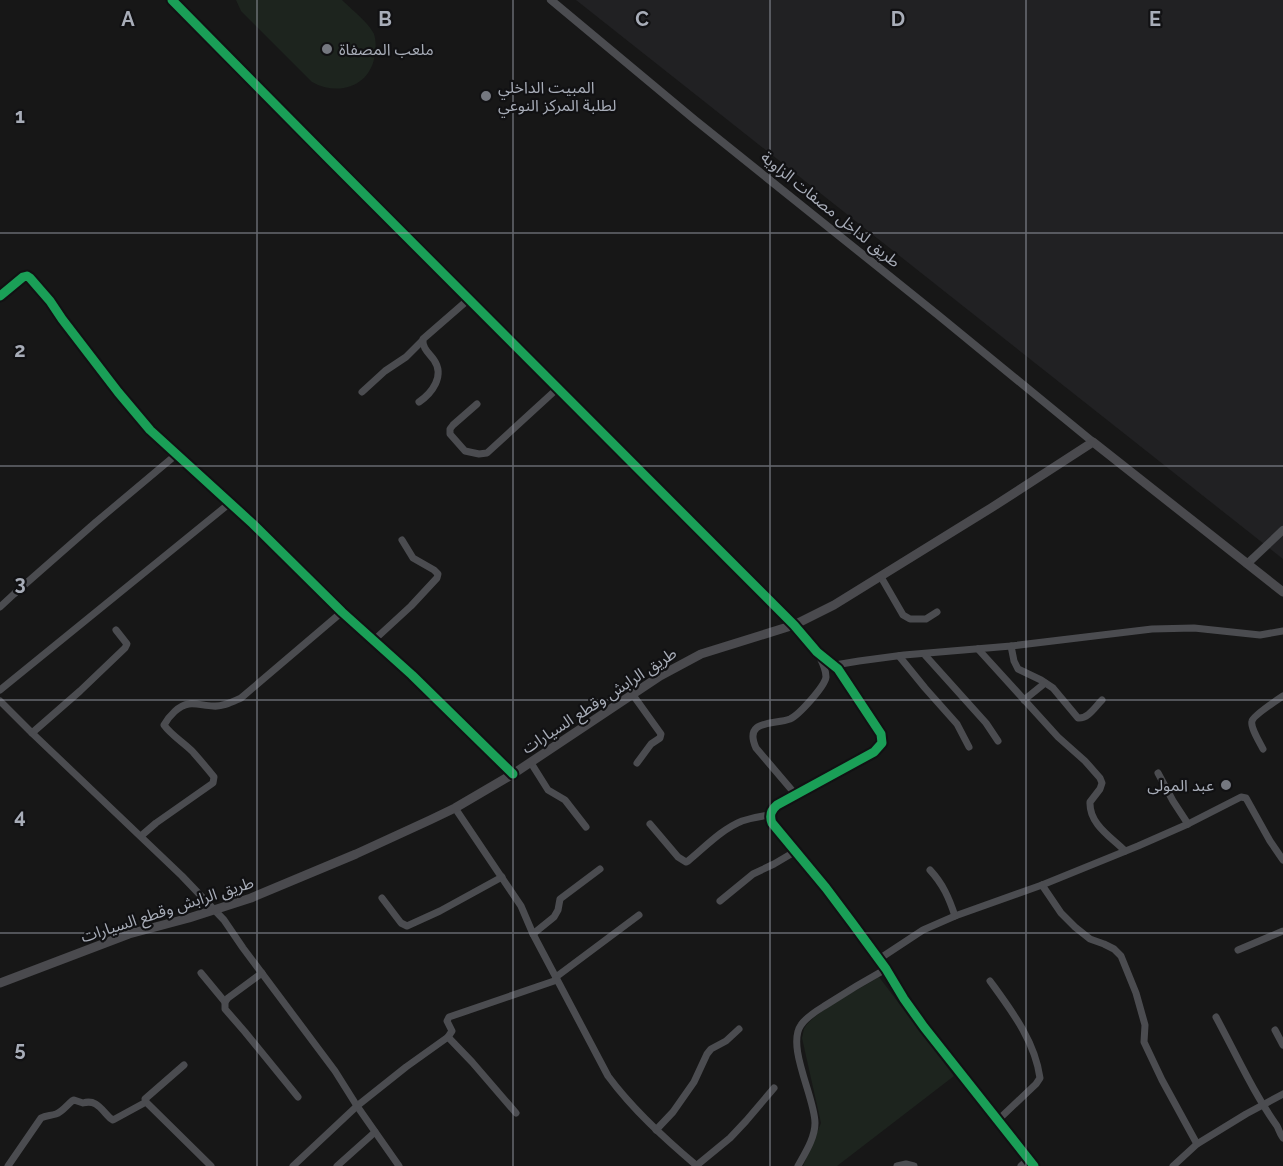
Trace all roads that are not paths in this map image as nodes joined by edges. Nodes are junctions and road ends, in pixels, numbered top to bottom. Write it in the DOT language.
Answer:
graph roads {
  1 [pos="172,0"];
  2 [pos="550,0"];
  3 [pos="0,296"];
  4 [pos="468,299"];
  5 [pos="422,341"];
  6 [pos="558,388"];
  7 [pos="362,392"];
  8 [pos="419,402"];
  9 [pos="477,404"];
  10 [pos="1093,442"];
  11 [pos="177,454"];
  12 [pos="230,503"];
  13 [pos="1283,530"];
  14 [pos="402,540"];
  15 [pos="1247,564"];
  16 [pos="881,577"];
  17 [pos="1283,592"];
  18 [pos="0,607"];
  19 [pos="342,612"];
  20 [pos="937,612"];
  21 [pos="794,625"];
  22 [pos="116,630"];
  23 [pos="1283,631"];
  24 [pos="373,641"];
  25 [pos="1011,646"];
  26 [pos="978,649"];
  27 [pos="817,652"];
  28 [pos="924,654"];
  29 [pos="899,656"];
  30 [pos="835,665"];
  31 [pos="1045,682"];
  32 [pos="0,690"];
  33 [pos="633,695"];
  34 [pos="1283,696"];
  35 [pos="1024,700"];
  36 [pos="1102,700"];
  37 [pos="0,701"];
  38 [pos="32,733"];
  39 [pos="998,741"];
  40 [pos="969,747"];
  41 [pos="1263,749"];
  42 [pos="531,763"];
  43 [pos="637,763"];
  44 [pos="1158,773"];
  45 [pos="513,774"];
  46 [pos="796,795"];
  47 [pos="455,808"];
  48 [pos="771,815"];
  49 [pos="650,824"];
  50 [pos="1188,824"];
  51 [pos="586,827"];
  52 [pos="141,836"];
  53 [pos="796,851"];
  54 [pos="1125,851"];
  55 [pos="1283,860"];
  56 [pos="600,869"];
  57 [pos="930,870"];
  58 [pos="502,877"];
  59 [pos="1042,885"];
  60 [pos="382,898"];
  61 [pos="720,901"];
  62 [pos="215,909"];
  63 [pos="639,915"];
  64 [pos="955,916"];
  65 [pos="1283,931"];
  66 [pos="533,934"];
  67 [pos="1238,950"];
  68 [pos="879,959"];
  69 [pos="886,969"];
  70 [pos="201,973"];
  71 [pos="262,973"];
  72 [pos="557,979"];
  73 [pos="990,981"];
  74 [pos="0,983"];
  75 [pos="225,1002"];
  76 [pos="1216,1017"];
  77 [pos="739,1029"];
  78 [pos="1275,1030"];
  79 [pos="448,1037"];
  80 [pos="1283,1045"];
  81 [pos="184,1065"];
  82 [pos="774,1088"];
  83 [pos="1283,1094"];
  84 [pos="298,1097"];
  85 [pos="146,1102"];
  86 [pos="357,1106"];
  87 [pos="1262,1106"];
  88 [pos="516,1113"];
  89 [pos="998,1120"];
  90 [pos="656,1130"];
  91 [pos="375,1132"];
  92 [pos="1283,1138"];
  93 [pos="1197,1144"];
  94 [pos="1029,1159"];
  95 [pos="8,1166"];
  96 [pos="211,1166"];
  97 [pos="293,1166"];
  98 [pos="337,1166"];
  99 [pos="399,1166"];
  100 [pos="697,1166"];
  101 [pos="798,1166"];
  102 [pos="897,1166"];
  103 [pos="914,1166"];
  104 [pos="1021,1166"];
  105 [pos="1034,1166"];
  106 [pos="1173,1166"];
  1 -- 4 [label="street"];
  2 -- 10 [label="street, طريق لداخل مصفات الزاوية"];
  3 -- 11 [label="street"];
  4 -- 5 [label="street"];
  4 -- 6 [label="street"];
  5 -- 7 [label="street"];
  5 -- 8 [label="street"];
  6 -- 9 [label="street"];
  6 -- 21 [label="street"];
  10 -- 15 [label="main road"];
  10 -- 16 [label="main road, طريق الرابش وقطع السيارات"];
  11 -- 12 [label="street"];
  11 -- 18 [label="street"];
  12 -- 19 [label="street"];
  12 -- 32 [label="street"];
  13 -- 15 [label="street"];
  14 -- 24 [label="street"];
  15 -- 17 [label="main road"];
  16 -- 20 [label="street"];
  16 -- 21 [label="main road, طريق الرابش وقطع السيارات"];
  19 -- 24 [label="street"];
  19 -- 52 [label="street"];
  21 -- 27 [label="street"];
  21 -- 33 [label="main road, طريق الرابش وقطع السيارات"];
  22 -- 38 [label="street"];
  23 -- 25 [label="street"];
  24 -- 45 [label="street"];
  25 -- 26 [label="street"];
  25 -- 31 [label="street"];
  26 -- 28 [label="street"];
  26 -- 35 [label="street"];
  27 -- 30 [label="street"];
  27 -- 46 [label="street"];
  28 -- 29 [label="street"];
  28 -- 39 [label="street"];
  29 -- 30 [label="street"];
  29 -- 40 [label="street"];
  30 -- 46 [label="street"];
  31 -- 35 [label="street"];
  31 -- 36 [label="street"];
  33 -- 42 [label="main road, طريق الرابش وقطع السيارات"];
  33 -- 43 [label="street"];
  34 -- 41 [label="street"];
  35 -- 54 [label="street"];
  37 -- 38 [label="street"];
  38 -- 52 [label="street"];
  42 -- 45 [label="main road, طريق الرابش وقطع السيارات"];
  42 -- 51 [label="street"];
  44 -- 50 [label="street"];
  45 -- 47 [label="main road, طريق الرابش وقطع السيارات"];
  46 -- 48 [label="street"];
  47 -- 58 [label="street"];
  47 -- 62 [label="main road, طريق الرابش وقطع السيارات"];
  48 -- 49 [label="street"];
  48 -- 53 [label="street"];
  50 -- 54 [label="street"];
  50 -- 55 [label="street"];
  52 -- 62 [label="street"];
  53 -- 61 [label="street"];
  53 -- 68 [label="street"];
  54 -- 59 [label="street"];
  56 -- 66 [label="street"];
  57 -- 64 [label="street"];
  58 -- 60 [label="street"];
  58 -- 66 [label="street"];
  59 -- 64 [label="street"];
  59 -- 93 [label="street"];
  62 -- 71 [label="street"];
  62 -- 74 [label="main road, طريق الرابش وقطع السيارات"];
  63 -- 72 [label="street"];
  64 -- 68 [label="street"];
  65 -- 67 [label="street"];
  66 -- 72 [label="street"];
  68 -- 69 [label="street"];
  69 -- 89 [label="street"];
  69 -- 101 [label="street"];
  70 -- 75 [label="street"];
  71 -- 75 [label="street"];
  71 -- 86 [label="street"];
  72 -- 79 [label="street"];
  72 -- 90 [label="street"];
  73 -- 89 [label="street"];
  75 -- 84 [label="street"];
  76 -- 87 [label="street"];
  77 -- 90 [label="street"];
  78 -- 80 [label="street"];
  79 -- 86 [label="street"];
  79 -- 88 [label="street"];
  81 -- 85 [label="street"];
  82 -- 100 [label="street"];
  83 -- 87 [label="street"];
  85 -- 95 [label="street"];
  85 -- 96 [label="street"];
  86 -- 91 [label="street"];
  86 -- 97 [label="street"];
  87 -- 92 [label="street"];
  87 -- 93 [label="street"];
  89 -- 94 [label="street"];
  90 -- 100 [label="street"];
  91 -- 98 [label="street"];
  91 -- 99 [label="street"];
  93 -- 106 [label="street"];
  94 -- 104 [label="street"];
  94 -- 105 [label="street"];
  102 -- 103 [label="street"];
}
